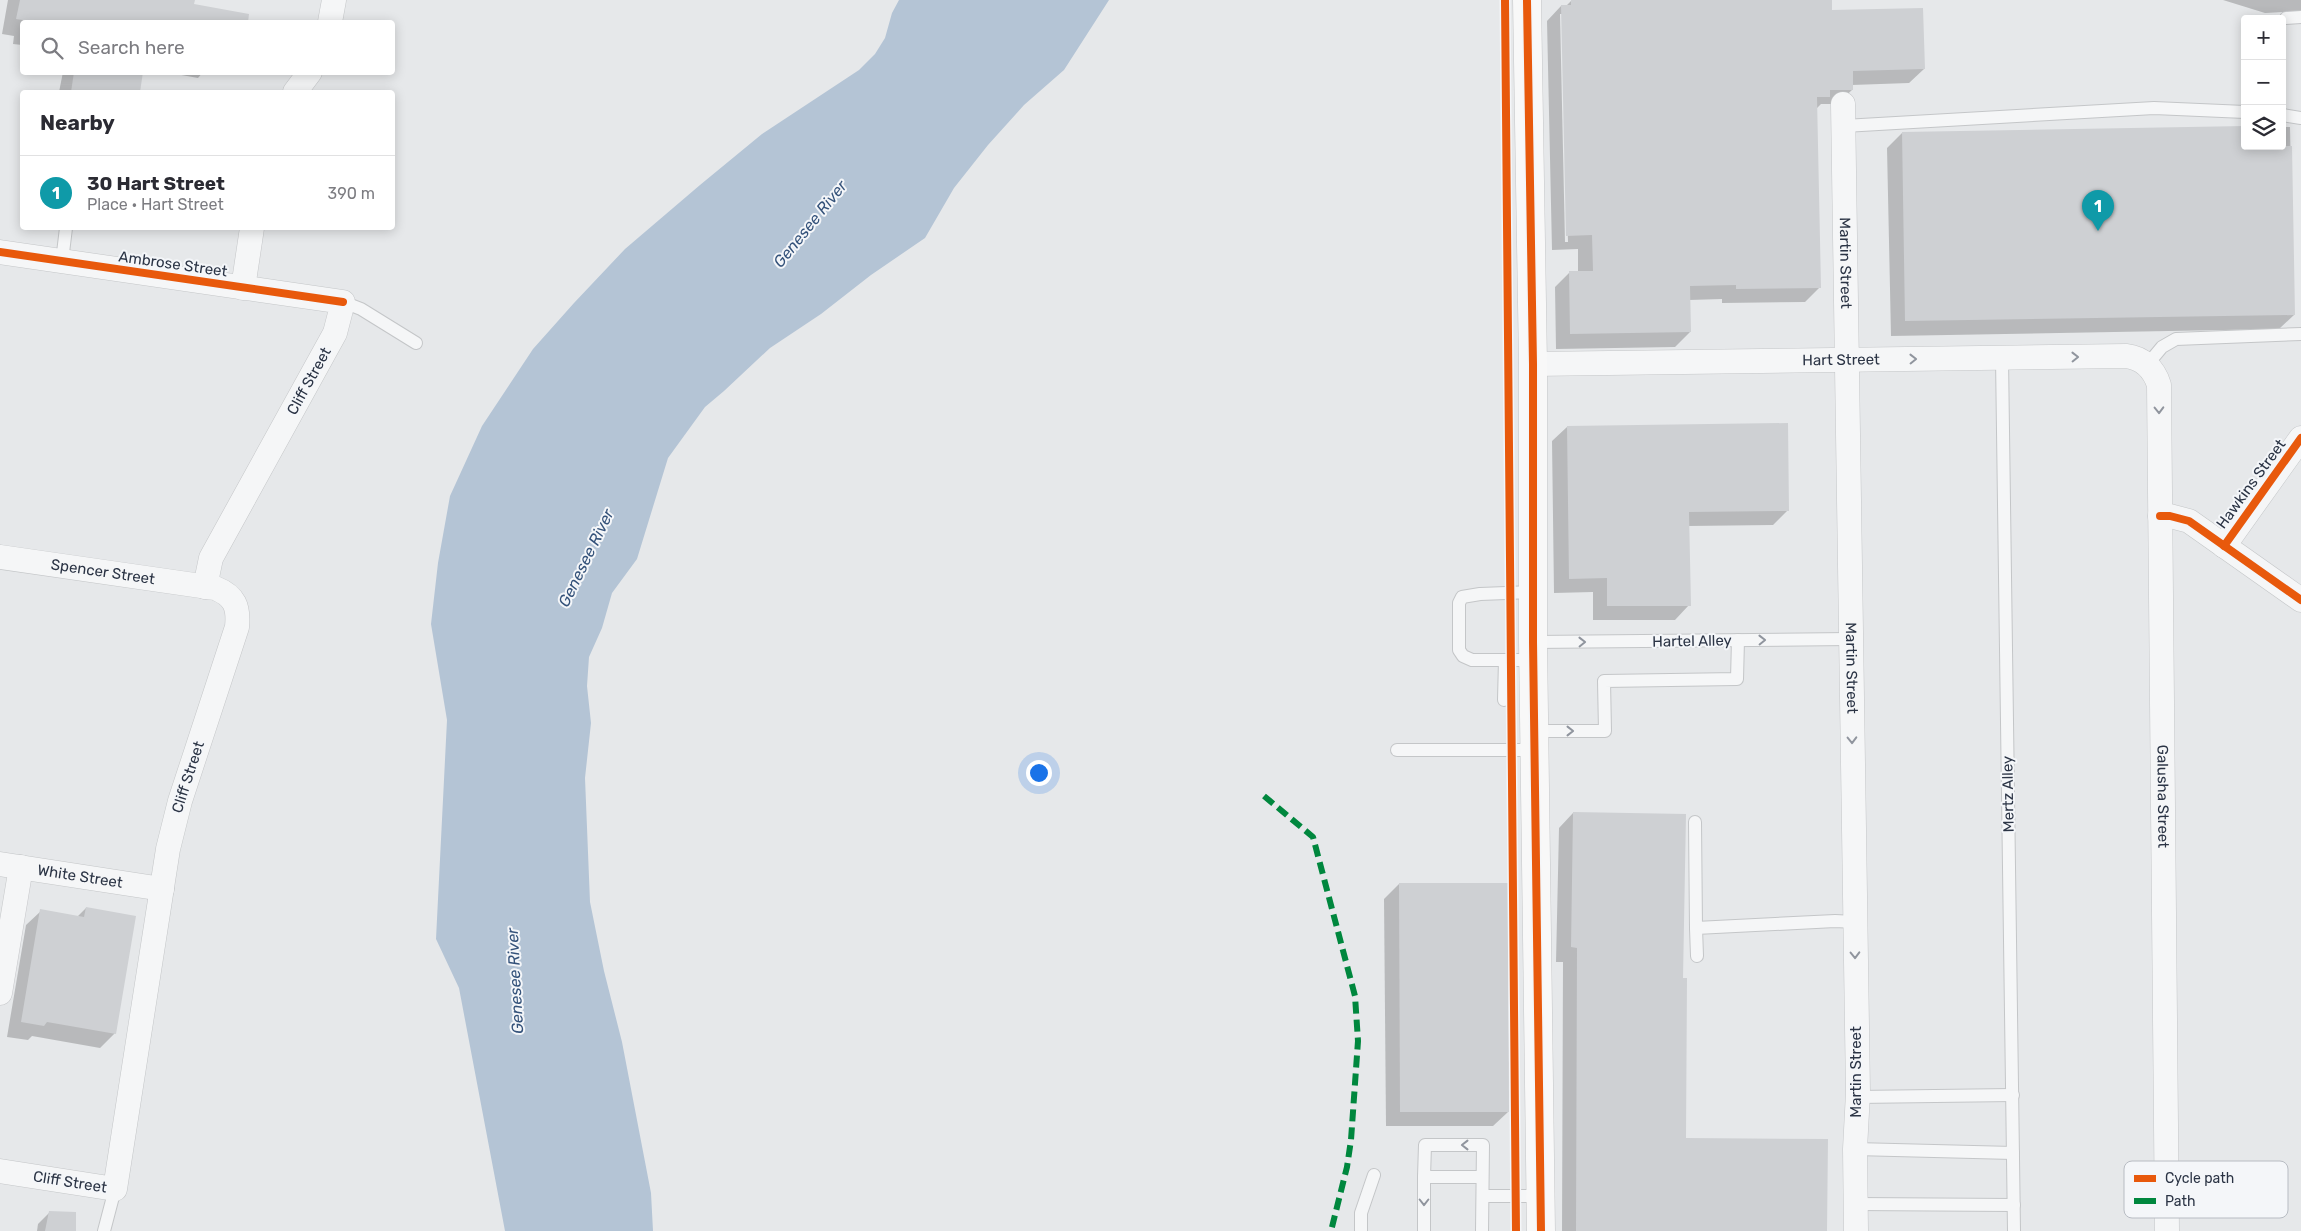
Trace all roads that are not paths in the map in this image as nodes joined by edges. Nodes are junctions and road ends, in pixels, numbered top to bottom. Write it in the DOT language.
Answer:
graph roads {
  1 [pos="334,0"];
  2 [pos="1527,0"];
  3 [pos="2301,17"];
  4 [pos="2286,18"];
  5 [pos="330,20"];
  6 [pos="308,75"];
  7 [pos="296,90"];
  8 [pos="2241,112"];
  9 [pos="1844,115"];
  10 [pos="2286,116"];
  11 [pos="2301,118"];
  12 [pos="66,230"];
  13 [pos="252,230"];
  14 [pos="0,252"];
  15 [pos="62,261"];
  16 [pos="243,288"];
  17 [pos="343,302"];
  18 [pos="2301,334"];
  19 [pos="416,343"];
  20 [pos="2002,358"];
  21 [pos="1847,360"];
  22 [pos="1533,364"];
  23 [pos="2147,364"];
  24 [pos="2301,438"];
  25 [pos="2160,516"];
  26 [pos="2224,546"];
  27 [pos="0,557"];
  28 [pos="205,587"];
  29 [pos="1533,592"];
  30 [pos="2301,600"];
  31 [pos="1850,639"];
  32 [pos="1738,640"];
  33 [pos="1534,651"];
  34 [pos="1504,660"];
  35 [pos="1504,700"];
  36 [pos="1535,740"];
  37 [pos="1397,750"];
  38 [pos="1695,822"];
  39 [pos="11,866"];
  40 [pos="162,889"];
  41 [pos="1855,922"];
  42 [pos="1696,928"];
  43 [pos="1697,956"];
  44 [pos="0,993"];
  45 [pos="2013,1095"];
  46 [pos="1857,1097"];
  47 [pos="1855,1149"];
  48 [pos="2014,1153"];
  49 [pos="2166,1161"];
  50 [pos="0,1171"];
  51 [pos="1374,1175"];
  52 [pos="1424,1177"];
  53 [pos="1482,1177"];
  54 [pos="115,1189"];
  55 [pos="1482,1196"];
  56 [pos="1541,1196"];
  57 [pos="1855,1204"];
  58 [pos="2014,1205"];
  59 [pos="2167,1218"];
  60 [pos="104,1231"];
  61 [pos="1361,1231"];
  62 [pos="1424,1231"];
  63 [pos="1482,1231"];
  64 [pos="1541,1231"];
  65 [pos="1856,1231"];
  66 [pos="2014,1231"];
  67 [pos="2167,1231"];
  1 -- 5 [label="street"];
  2 -- 22 [label="main road"];
  3 -- 4 [label="lane"];
  6 -- 7 [label="street"];
  8 -- 9 [label="lane"];
  9 -- 21 [label="street, Martin Street"];
  10 -- 11 [label="lane"];
  12 -- 15 [label="lane"];
  13 -- 16 [label="street"];
  14 -- 15 [label="street, Ambrose Street"];
  15 -- 16 [label="street, Ambrose Street"];
  16 -- 17 [label="street, Ambrose Street"];
  17 -- 19 [label="lane"];
  17 -- 28 [label="street, Cliff Street"];
  18 -- 23 [label="lane"];
  21 -- 20 [label="street, Hart Street, one-way"];
  20 -- 23 [label="street, Hart Street, one-way"];
  20 -- 45 [label="lane, Mertz Alley"];
  21 -- 22 [label="street, Hart Street"];
  21 -- 31 [label="street, Martin Street"];
  22 -- 29 [label="main road"];
  23 -- 25 [label="street, Galusha Street, one-way"];
  24 -- 26 [label="street, Hawkins Street"];
  25 -- 26 [label="street"];
  25 -- 49 [label="street, Galusha Street"];
  26 -- 30 [label="street"];
  27 -- 28 [label="street, Spencer Street"];
  28 -- 40 [label="street, Cliff Street"];
  29 -- 33 [label="main road"];
  29 -- 34 [label="lane, Hartel Alley"];
  32 -- 31 [label="lane, Hartel Alley, one-way"];
  31 -- 41 [label="street, Martin Street, one-way"];
  33 -- 32 [label="lane, Hartel Alley, one-way"];
  36 -- 32 [label="lane, one-way"];
  33 -- 34 [label="lane, Hartel Alley"];
  33 -- 36 [label="main road"];
  34 -- 35 [label="lane"];
  36 -- 37 [label="lane"];
  36 -- 56 [label="main road"];
  38 -- 42 [label="lane"];
  39 -- 40 [label="street, White Street"];
  39 -- 44 [label="street"];
  40 -- 54 [label="street, Cliff Street"];
  41 -- 42 [label="lane"];
  41 -- 46 [label="street, Martin Street, one-way"];
  42 -- 43 [label="lane"];
  45 -- 46 [label="lane"];
  45 -- 48 [label="lane, Mertz Alley"];
  46 -- 47 [label="street, Martin Street"];
  47 -- 48 [label="lane"];
  47 -- 57 [label="street, Martin Street"];
  48 -- 58 [label="lane, Mertz Alley"];
  50 -- 54 [label="street, Cliff Street"];
  51 -- 61 [label="lane"];
  52 -- 53 [label="lane"];
  53 -- 52 [label="lane, one-way"];
  52 -- 62 [label="lane, one-way"];
  53 -- 55 [label="lane"];
  54 -- 60 [label="lane"];
  55 -- 56 [label="lane"];
  55 -- 63 [label="lane"];
  56 -- 64 [label="main road"];
  57 -- 58 [label="lane"];
  57 -- 65 [label="street, Martin Street"];
  58 -- 66 [label="lane, Mertz Alley"];
  59 -- 67 [label="street, Galusha Street"];
}
